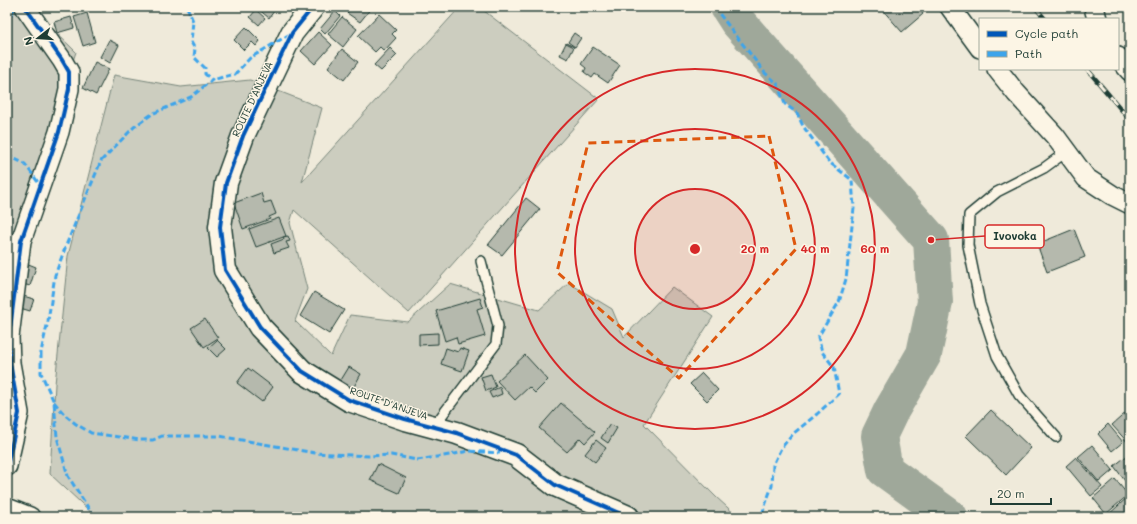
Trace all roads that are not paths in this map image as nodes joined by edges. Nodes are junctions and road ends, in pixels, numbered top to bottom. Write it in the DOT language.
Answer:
graph roads {
  1 [pos="25,7"];
  2 [pos="313,7"];
  3 [pos="950,7"];
  4 [pos="1094,7"];
  5 [pos="1097,18"];
  6 [pos="979,47"];
  7 [pos="1119,59"];
  8 [pos="997,70"];
  9 [pos="1130,71"];
  10 [pos="1066,152"];
  11 [pos="1130,204"];
  12 [pos="481,261"];
  13 [pos="434,426"];
  14 [pos="1056,437"];
  15 [pos="7,466"];
  16 [pos="7,504"];
  17 [pos="7,508"];
  18 [pos="8,517"];
  19 [pos="30,517"];
  20 [pos="628,517"];
  1 -- 15 [label="street"];
  2 -- 13 [label="street, ROUTE D'ANJEVA"];
  3 -- 6 [label="street"];
  4 -- 5 [label="street"];
  7 -- 9 [label="street"];
  8 -- 10 [label="street"];
  10 -- 11 [label="street"];
  10 -- 14 [label="lane"];
  12 -- 13 [label="lane"];
  13 -- 20 [label="street, ROUTE D'ANJEVA"];
  16 -- 17 [label="street"];
  17 -- 18 [label="street"];
  17 -- 19 [label="street"];
}
